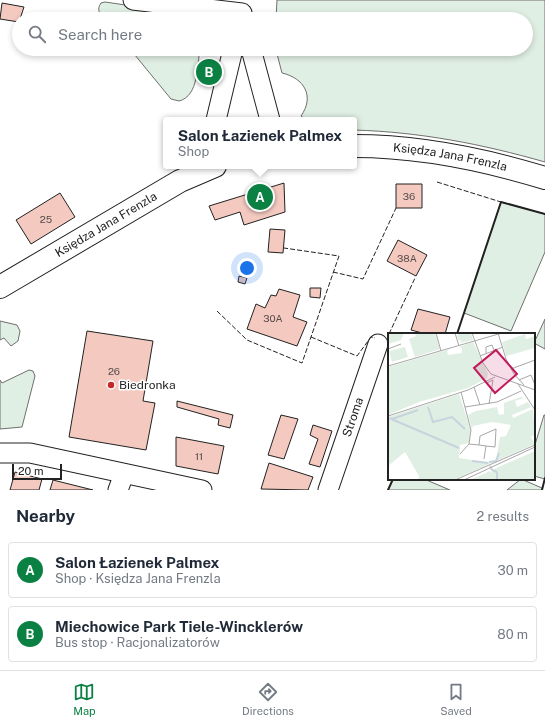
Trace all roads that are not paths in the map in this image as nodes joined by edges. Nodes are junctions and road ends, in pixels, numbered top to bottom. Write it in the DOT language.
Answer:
graph roads {
  1 [pos="133,0"];
  2 [pos="235,12"];
  3 [pos="231,56"];
  4 [pos="253,56"];
  5 [pos="217,117"];
  6 [pos="269,117"];
  7 [pos="357,146"];
  8 [pos="204,169"];
  9 [pos="545,178"];
  10 [pos="0,287"];
  11 [pos="378,344"];
  12 [pos="0,453"];
  13 [pos="121,482"];
  14 [pos="202,490"];
  15 [pos="328,490"];
  1 -- 2 [label="street"];
  3 -- 5 [label="street"];
  4 -- 6 [label="street"];
  7 -- 9 [label="main road, Księdza Jana Frenzla"];
  8 -- 10 [label="main road, Księdza Jana Frenzla"];
  11 -- 15 [label="street, Stroma"];
  12 -- 13 [label="street"];
  13 -- 14 [label="street"];
}
